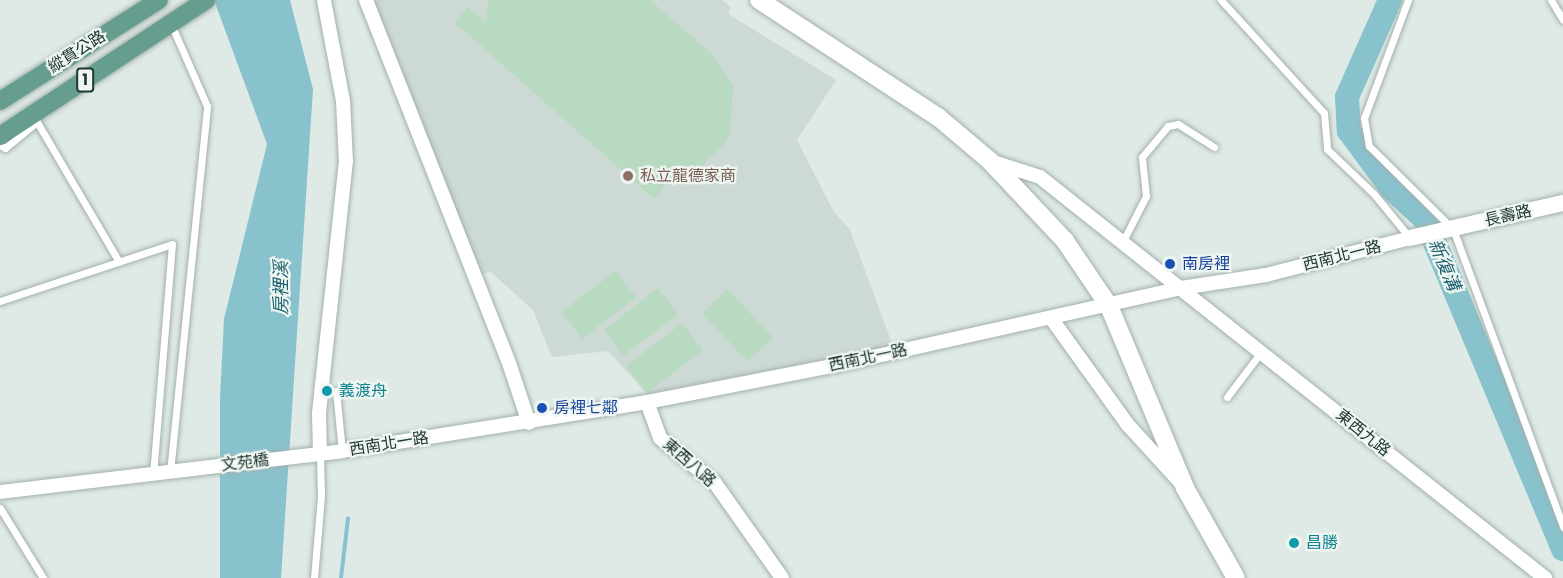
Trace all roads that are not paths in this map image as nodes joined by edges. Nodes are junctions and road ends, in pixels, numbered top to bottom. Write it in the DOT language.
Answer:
graph roads {
  1 [pos="206,0"];
  2 [pos="324,0"];
  3 [pos="366,0"];
  4 [pos="759,0"];
  5 [pos="1408,0"];
  6 [pos="1551,0"];
  7 [pos="155,1"];
  8 [pos="1226,2"];
  9 [pos="1563,20"];
  10 [pos="170,24"];
  11 [pos="0,101"];
  12 [pos="0,136"];
  13 [pos="0,145"];
  14 [pos="1214,147"];
  15 [pos="990,160"];
  16 [pos="1563,203"];
  17 [pos="1453,229"];
  18 [pos="1410,238"];
  19 [pos="1123,241"];
  20 [pos="118,262"];
  21 [pos="1181,288"];
  22 [pos="0,301"];
  23 [pos="1109,306"];
  24 [pos="1051,318"];
  25 [pos="1262,352"];
  26 [pos="336,391"];
  27 [pos="1227,397"];
  28 [pos="647,402"];
  29 [pos="529,423"];
  30 [pos="342,451"];
  31 [pos="320,454"];
  32 [pos="170,472"];
  33 [pos="153,474"];
  34 [pos="1185,488"];
  35 [pos="0,492"];
  36 [pos="0,508"];
  37 [pos="1563,527"];
  38 [pos="43,578"];
  39 [pos="314,578"];
  40 [pos="782,578"];
  41 [pos="1236,578"];
  42 [pos="1545,578"];
  1 -- 10 [label="main road, 1"];
  2 -- 31 [label="street"];
  3 -- 29 [label="street"];
  4 -- 15 [label="main road"];
  5 -- 17 [label="lane"];
  6 -- 9 [label="lane"];
  7 -- 11 [label="main road, 縱貫公路 / 1"];
  8 -- 18 [label="lane"];
  10 -- 12 [label="main road, 縱貫公路 / 1"];
  10 -- 32 [label="lane"];
  13 -- 20 [label="lane"];
  14 -- 19 [label="lane"];
  15 -- 19 [label="street, 東西九路"];
  15 -- 23 [label="main road"];
  16 -- 17 [label="street, 長壽路"];
  17 -- 18 [label="street, 長壽路"];
  17 -- 37 [label="lane"];
  18 -- 21 [label="street, 西南北一路"];
  19 -- 21 [label="street, 東西九路"];
  20 -- 22 [label="lane"];
  20 -- 33 [label="lane"];
  21 -- 23 [label="street, 西南北一路"];
  21 -- 25 [label="street, 東西九路"];
  23 -- 24 [label="street, 西南北一路"];
  23 -- 34 [label="main road"];
  24 -- 28 [label="street, 西南北一路"];
  24 -- 34 [label="street"];
  25 -- 27 [label="lane"];
  25 -- 42 [label="street, 東西九路"];
  26 -- 30 [label="lane"];
  28 -- 29 [label="street, 西南北一路"];
  28 -- 40 [label="street, 東西八路"];
  29 -- 30 [label="street, 西南北一路"];
  30 -- 31 [label="street, 西南北一路"];
  31 -- 32 [label="street, 文苑橋"];
  31 -- 39 [label="lane"];
  32 -- 33 [label="street"];
  33 -- 35 [label="street"];
  34 -- 41 [label="main road"];
  36 -- 38 [label="lane"];
}
